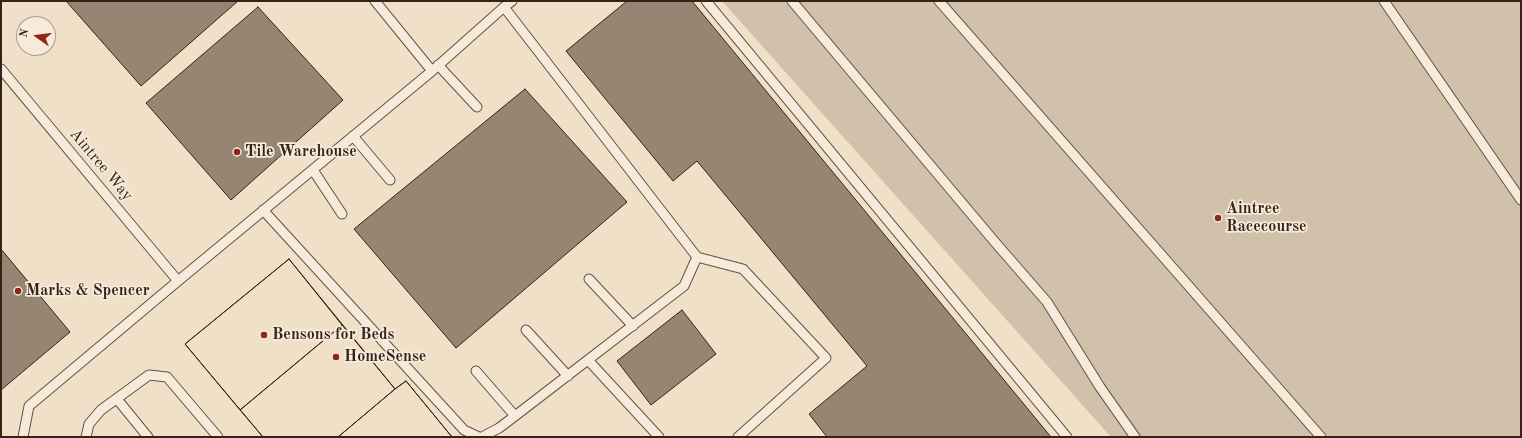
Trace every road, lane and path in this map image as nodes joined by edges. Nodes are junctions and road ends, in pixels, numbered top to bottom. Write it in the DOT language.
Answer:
graph roads {
  1 [pos="375,1"];
  2 [pos="512,1"];
  3 [pos="706,1"];
  4 [pos="792,1"];
  5 [pos="939,1"];
  6 [pos="1384,1"];
  7 [pos="504,7"];
  8 [pos="435,68"];
  9 [pos="1,69"];
  10 [pos="477,107"];
  11 [pos="354,136"];
  12 [pos="313,170"];
  13 [pos="390,180"];
  14 [pos="1521,200"];
  15 [pos="263,210"];
  16 [pos="342,214"];
  17 [pos="697,257"];
  18 [pos="589,279"];
  19 [pos="178,281"];
  20 [pos="633,326"];
  21 [pos="526,330"];
  22 [pos="588,360"];
  23 [pos="476,371"];
  24 [pos="568,376"];
  25 [pos="117,399"];
  26 [pos="515,416"];
  27 [pos="23,437"];
  28 [pos="86,437"];
  29 [pos="148,437"];
  30 [pos="218,437"];
  31 [pos="481,437"];
  32 [pos="659,437"];
  33 [pos="738,437"];
  34 [pos="1068,437"];
  35 [pos="1135,437"];
  36 [pos="1321,437"];
  1 -- 8 [label="lane"];
  2 -- 7 [label="lane"];
  3 -- 34 [label="lane"];
  4 -- 35 [label="lane"];
  5 -- 36 [label="lane"];
  6 -- 14 [label="lane"];
  7 -- 8 [label="lane"];
  7 -- 17 [label="lane"];
  8 -- 10 [label="lane"];
  8 -- 11 [label="lane"];
  9 -- 19 [label="lane, Aintree Way"];
  11 -- 12 [label="lane"];
  11 -- 13 [label="lane"];
  12 -- 15 [label="lane"];
  12 -- 16 [label="lane"];
  15 -- 19 [label="lane"];
  15 -- 31 [label="lane"];
  17 -- 20 [label="lane"];
  17 -- 33 [label="lane"];
  18 -- 20 [label="lane"];
  19 -- 27 [label="lane"];
  20 -- 22 [label="lane"];
  21 -- 24 [label="lane"];
  22 -- 24 [label="lane"];
  22 -- 32 [label="lane"];
  23 -- 26 [label="lane"];
  24 -- 26 [label="lane"];
  25 -- 28 [label="lane"];
  25 -- 29 [label="lane"];
  25 -- 30 [label="lane"];
  26 -- 31 [label="lane"];
}
